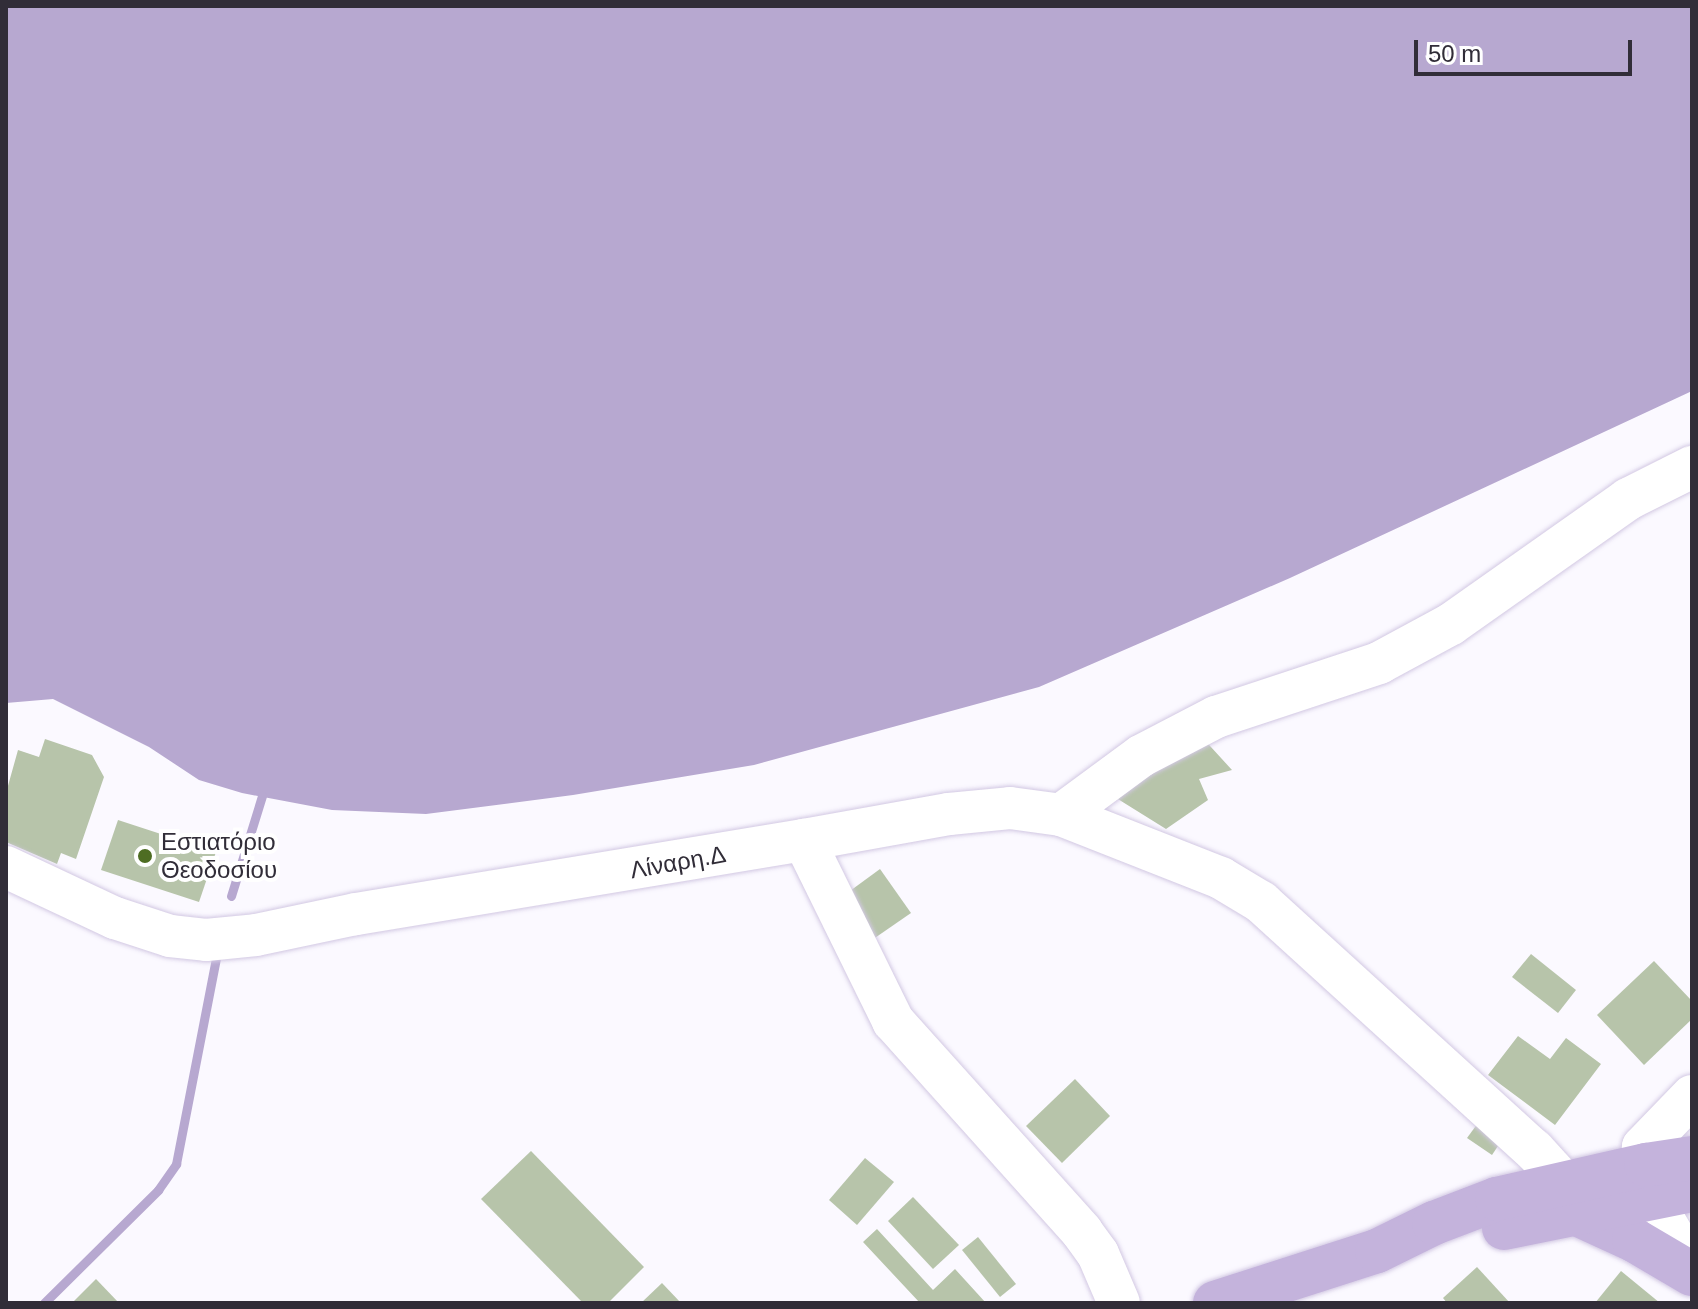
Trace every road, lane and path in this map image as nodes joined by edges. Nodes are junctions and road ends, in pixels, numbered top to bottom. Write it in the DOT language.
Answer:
graph roads {
  1 [pos="1692,467"];
  2 [pos="1061,815"];
  3 [pos="804,840"];
  4 [pos="6,867"];
  5 [pos="1692,1096"];
  6 [pos="1664,1169"];
  7 [pos="1580,1191"];
  8 [pos="1692,1244"];
  9 [pos="1692,1271"];
  10 [pos="1119,1303"];
  11 [pos="1215,1303"];
  1 -- 2 [label="street"];
  2 -- 3 [label="street, Λίναρη.Δ"];
  2 -- 7 [label="street, Λίναρη.Δ"];
  3 -- 4 [label="street, Λίναρη.Δ"];
  3 -- 10 [label="street"];
  5 -- 6 [label="street"];
  6 -- 7 [label="main road"];
  6 -- 8 [label="street"];
  6 -- 9 [label="street"];
  7 -- 9 [label="main road"];
  7 -- 11 [label="main road"];
}
